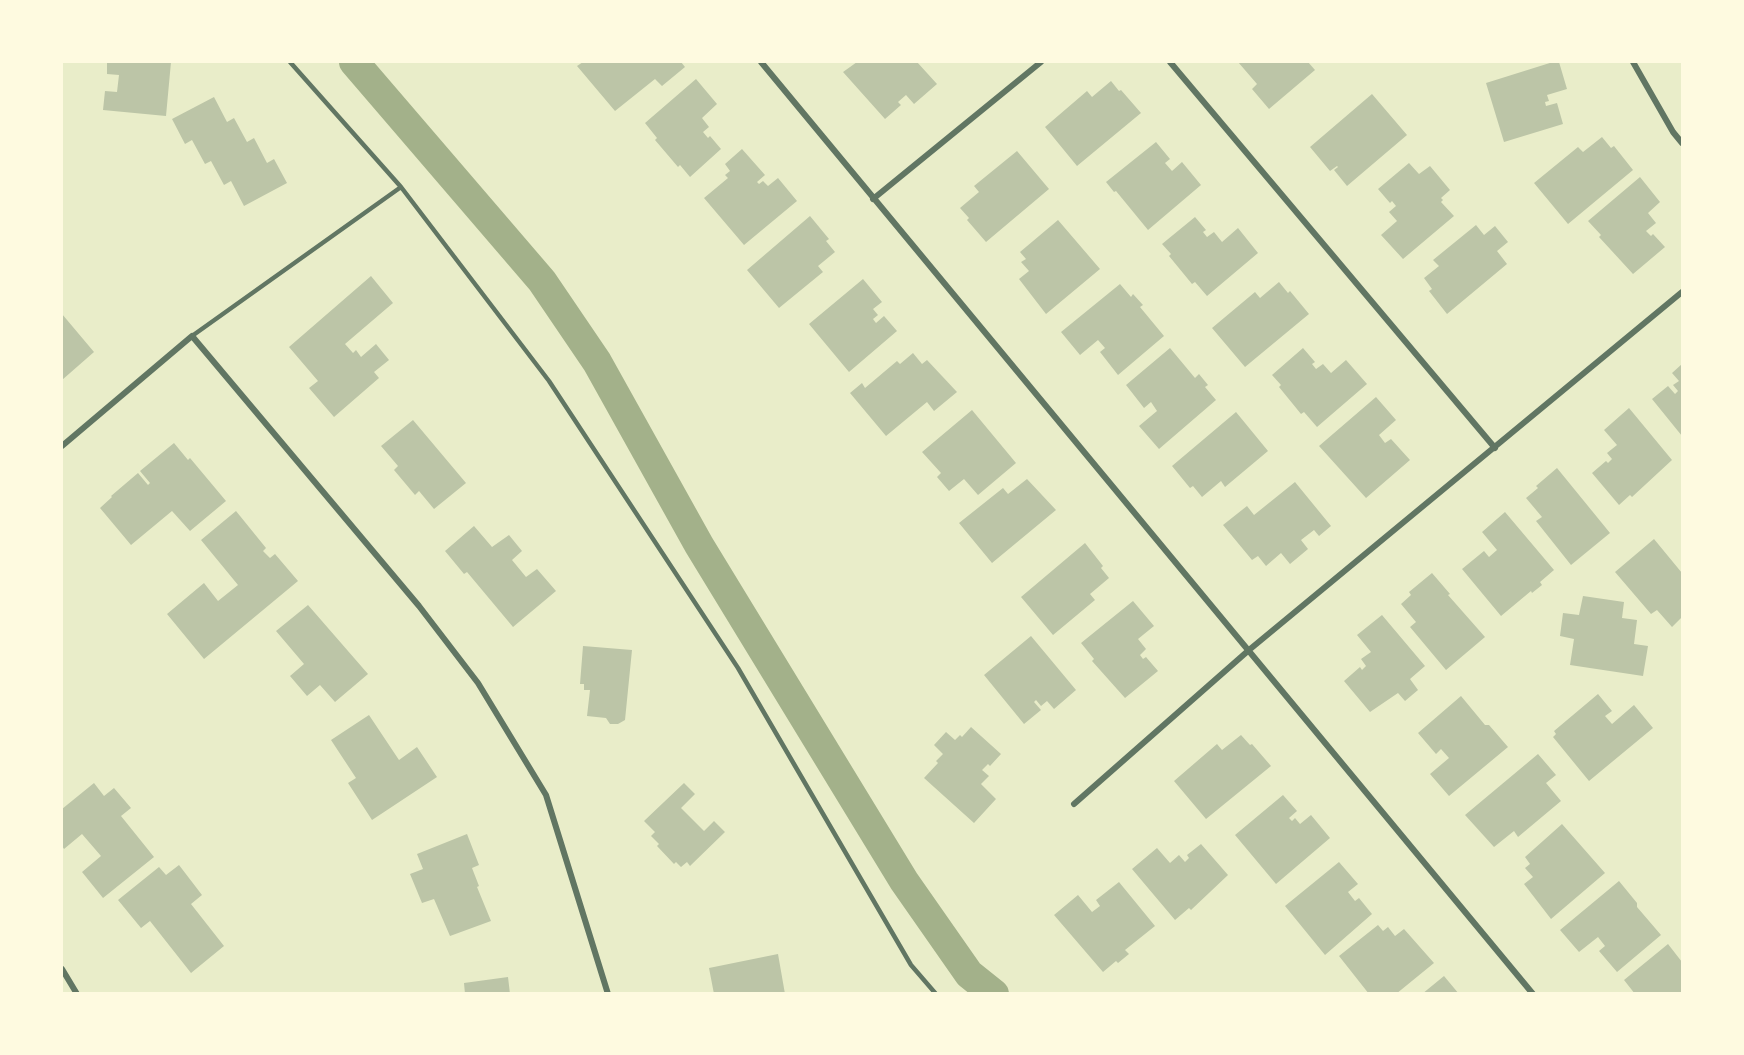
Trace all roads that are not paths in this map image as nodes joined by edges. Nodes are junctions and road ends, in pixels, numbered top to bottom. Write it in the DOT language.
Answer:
graph roads {
  1 [pos="290,62"];
  2 [pos="761,62"];
  3 [pos="1041,62"];
  4 [pos="1170,62"];
  5 [pos="1633,62"];
  6 [pos="1683,143"];
  7 [pos="401,187"];
  8 [pos="873,199"];
  9 [pos="1683,292"];
  10 [pos="192,336"];
  11 [pos="62,446"];
  12 [pos="1495,448"];
  13 [pos="1249,650"];
  14 [pos="1074,804"];
  15 [pos="62,969"];
  16 [pos="78,993"];
  17 [pos="608,993"];
  18 [pos="936,993"];
  19 [pos="1533,993"];
  1 -- 7 [label="lane"];
  2 -- 8 [label="street"];
  3 -- 8 [label="street"];
  4 -- 12 [label="street"];
  5 -- 6 [label="street"];
  7 -- 10 [label="lane"];
  7 -- 18 [label="lane"];
  8 -- 13 [label="street"];
  9 -- 12 [label="street"];
  10 -- 11 [label="street"];
  10 -- 17 [label="street"];
  12 -- 13 [label="street"];
  13 -- 14 [label="street"];
  13 -- 19 [label="street"];
  15 -- 16 [label="street"];
}
